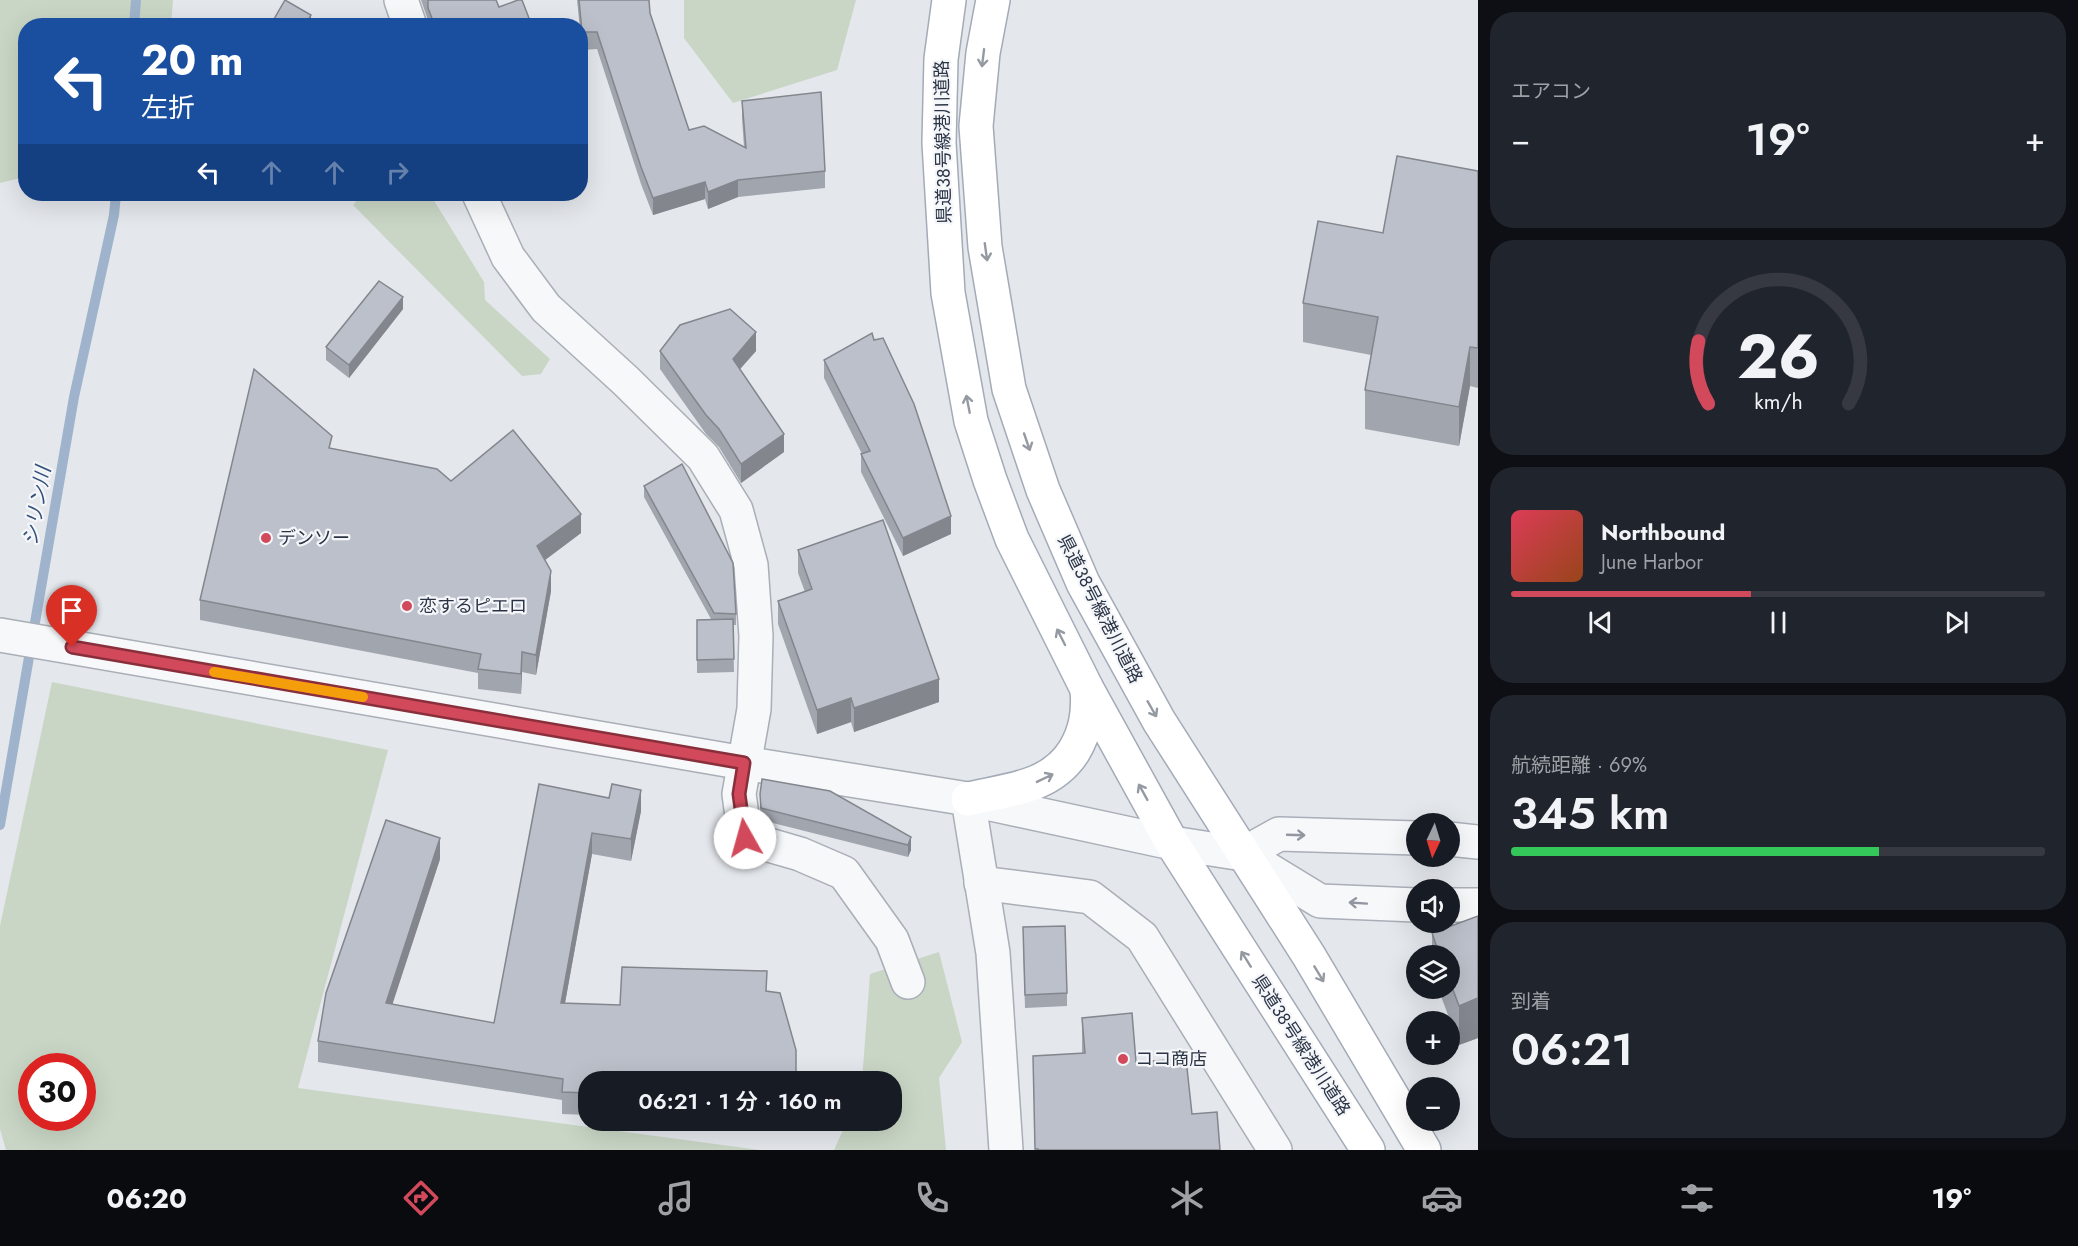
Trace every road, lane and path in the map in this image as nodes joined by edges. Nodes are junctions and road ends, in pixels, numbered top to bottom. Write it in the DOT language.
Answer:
graph roads {
  1 [pos="400,0"];
  2 [pos="949,0"];
  3 [pos="993,0"];
  4 [pos="407,18"];
  5 [pos="482,201"];
  6 [pos="0,635"];
  7 [pos="1087,689"];
  8 [pos="744,763"];
  9 [pos="968,799"];
  10 [pos="1406,838"];
  11 [pos="1460,840"];
  12 [pos="1478,842"];
  13 [pos="1172,843"];
  14 [pos="1243,854"];
  15 [pos="981,883"];
  16 [pos="1406,905"];
  17 [pos="1460,905"];
  18 [pos="1478,905"];
  19 [pos="908,982"];
  20 [pos="1006,1150"];
  21 [pos="1275,1150"];
  22 [pos="1368,1150"];
  23 [pos="1424,1150"];
  1 -- 4 [label="street"];
  7 -- 2 [label="main road, 県道38号線港川道路, one-way"];
  3 -- 14 [label="main road, 県道38号線港川道路, one-way"];
  5 -- 8 [label="street"];
  6 -- 8 [label="street"];
  9 -- 7 [label="main road, one-way"];
  13 -- 7 [label="main road, 県道38号線港川道路, one-way"];
  8 -- 9 [label="street"];
  8 -- 19 [label="street"];
  9 -- 13 [label="street"];
  9 -- 15 [label="street"];
  14 -- 10 [label="street, one-way"];
  11 -- 12 [label="street"];
  13 -- 14 [label="street"];
  22 -- 13 [label="main road, 県道38号線港川道路, one-way"];
  16 -- 14 [label="street, one-way"];
  14 -- 23 [label="main road, 県道38号線港川道路, one-way"];
  15 -- 20 [label="street"];
  15 -- 21 [label="street"];
  17 -- 18 [label="street"];
}
